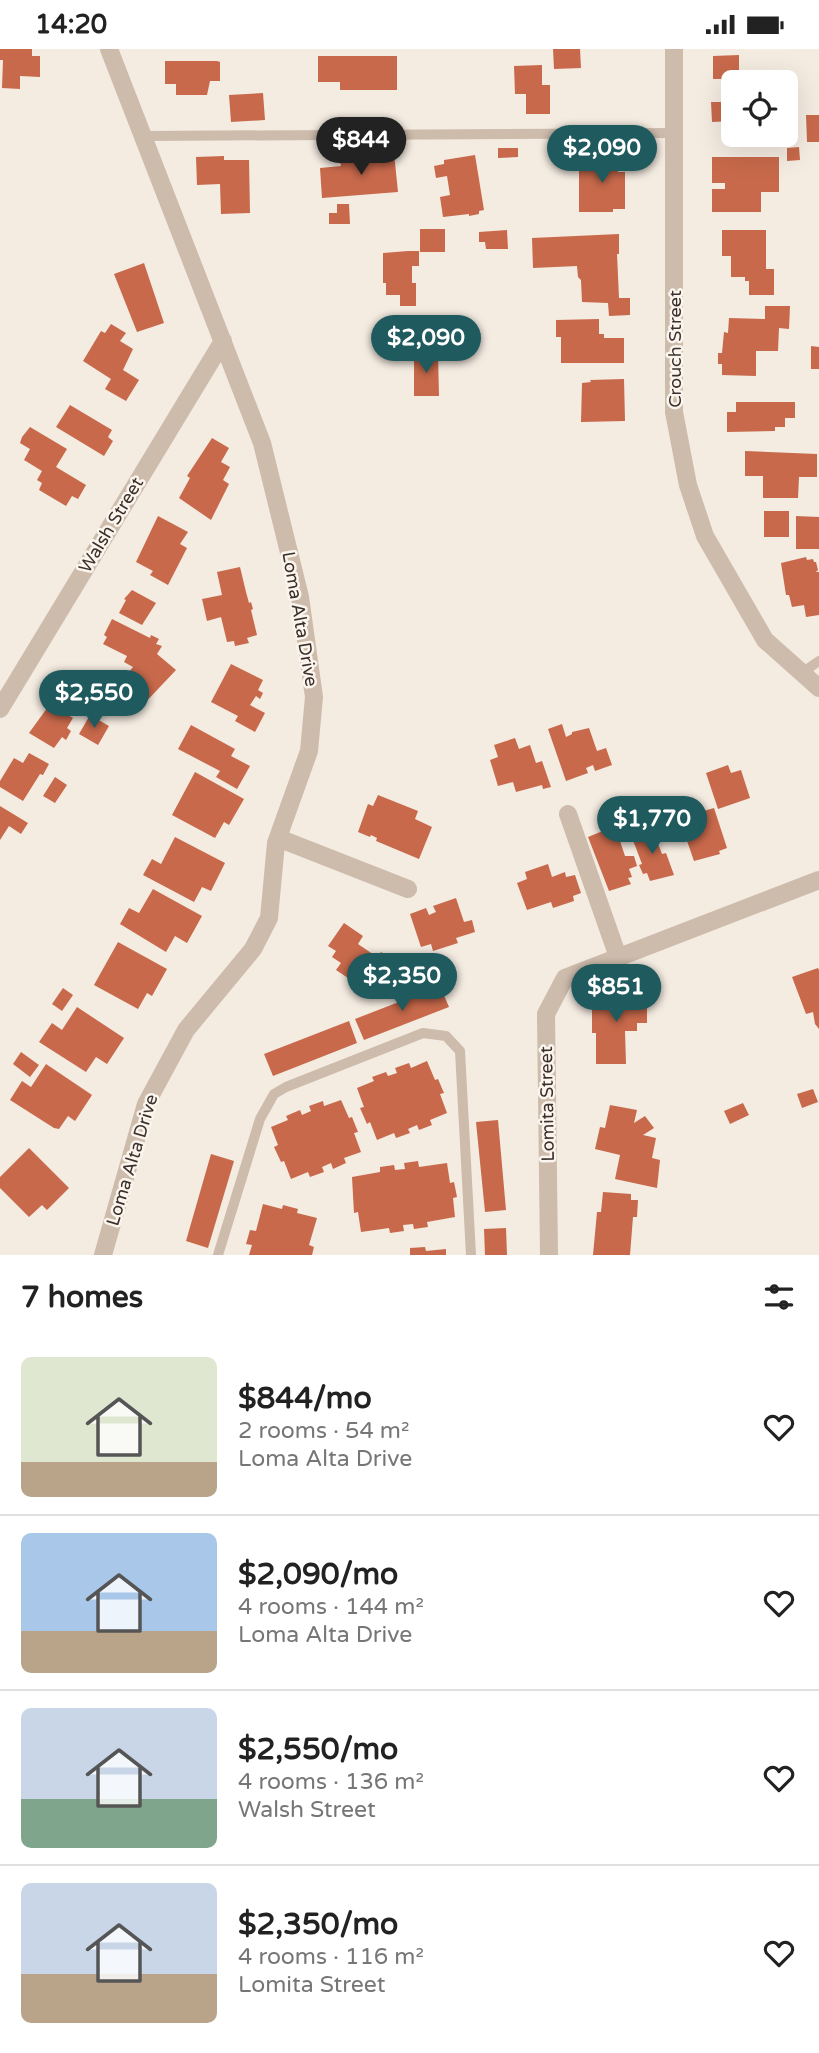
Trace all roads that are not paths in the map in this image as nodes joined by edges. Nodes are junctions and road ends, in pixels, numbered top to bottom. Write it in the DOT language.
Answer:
graph roads {
  1 [pos="108,49"];
  2 [pos="674,49"];
  3 [pos="674,133"];
  4 [pos="144,136"];
  5 [pos="223,341"];
  6 [pos="819,661"];
  7 [pos="803,672"];
  8 [pos="819,688"];
  9 [pos="0,709"];
  10 [pos="568,814"];
  11 [pos="278,838"];
  12 [pos="819,880"];
  13 [pos="408,890"];
  14 [pos="618,957"];
  15 [pos="103,1255"];
  16 [pos="218,1255"];
  17 [pos="471,1255"];
  18 [pos="549,1255"];
  1 -- 4 [label="street, Loma Alta Drive"];
  2 -- 3 [label="street, Crouch Street"];
  3 -- 4 [label="lane"];
  3 -- 7 [label="street, Crouch Street"];
  4 -- 5 [label="street, Loma Alta Drive"];
  5 -- 9 [label="street, Walsh Street"];
  5 -- 11 [label="street, Loma Alta Drive"];
  6 -- 7 [label="lane"];
  7 -- 8 [label="street, Crouch Street"];
  10 -- 14 [label="street"];
  11 -- 13 [label="street"];
  11 -- 15 [label="street, Loma Alta Drive"];
  12 -- 14 [label="street, Lomita Street"];
  14 -- 18 [label="street, Lomita Street"];
  16 -- 17 [label="lane"];
}
